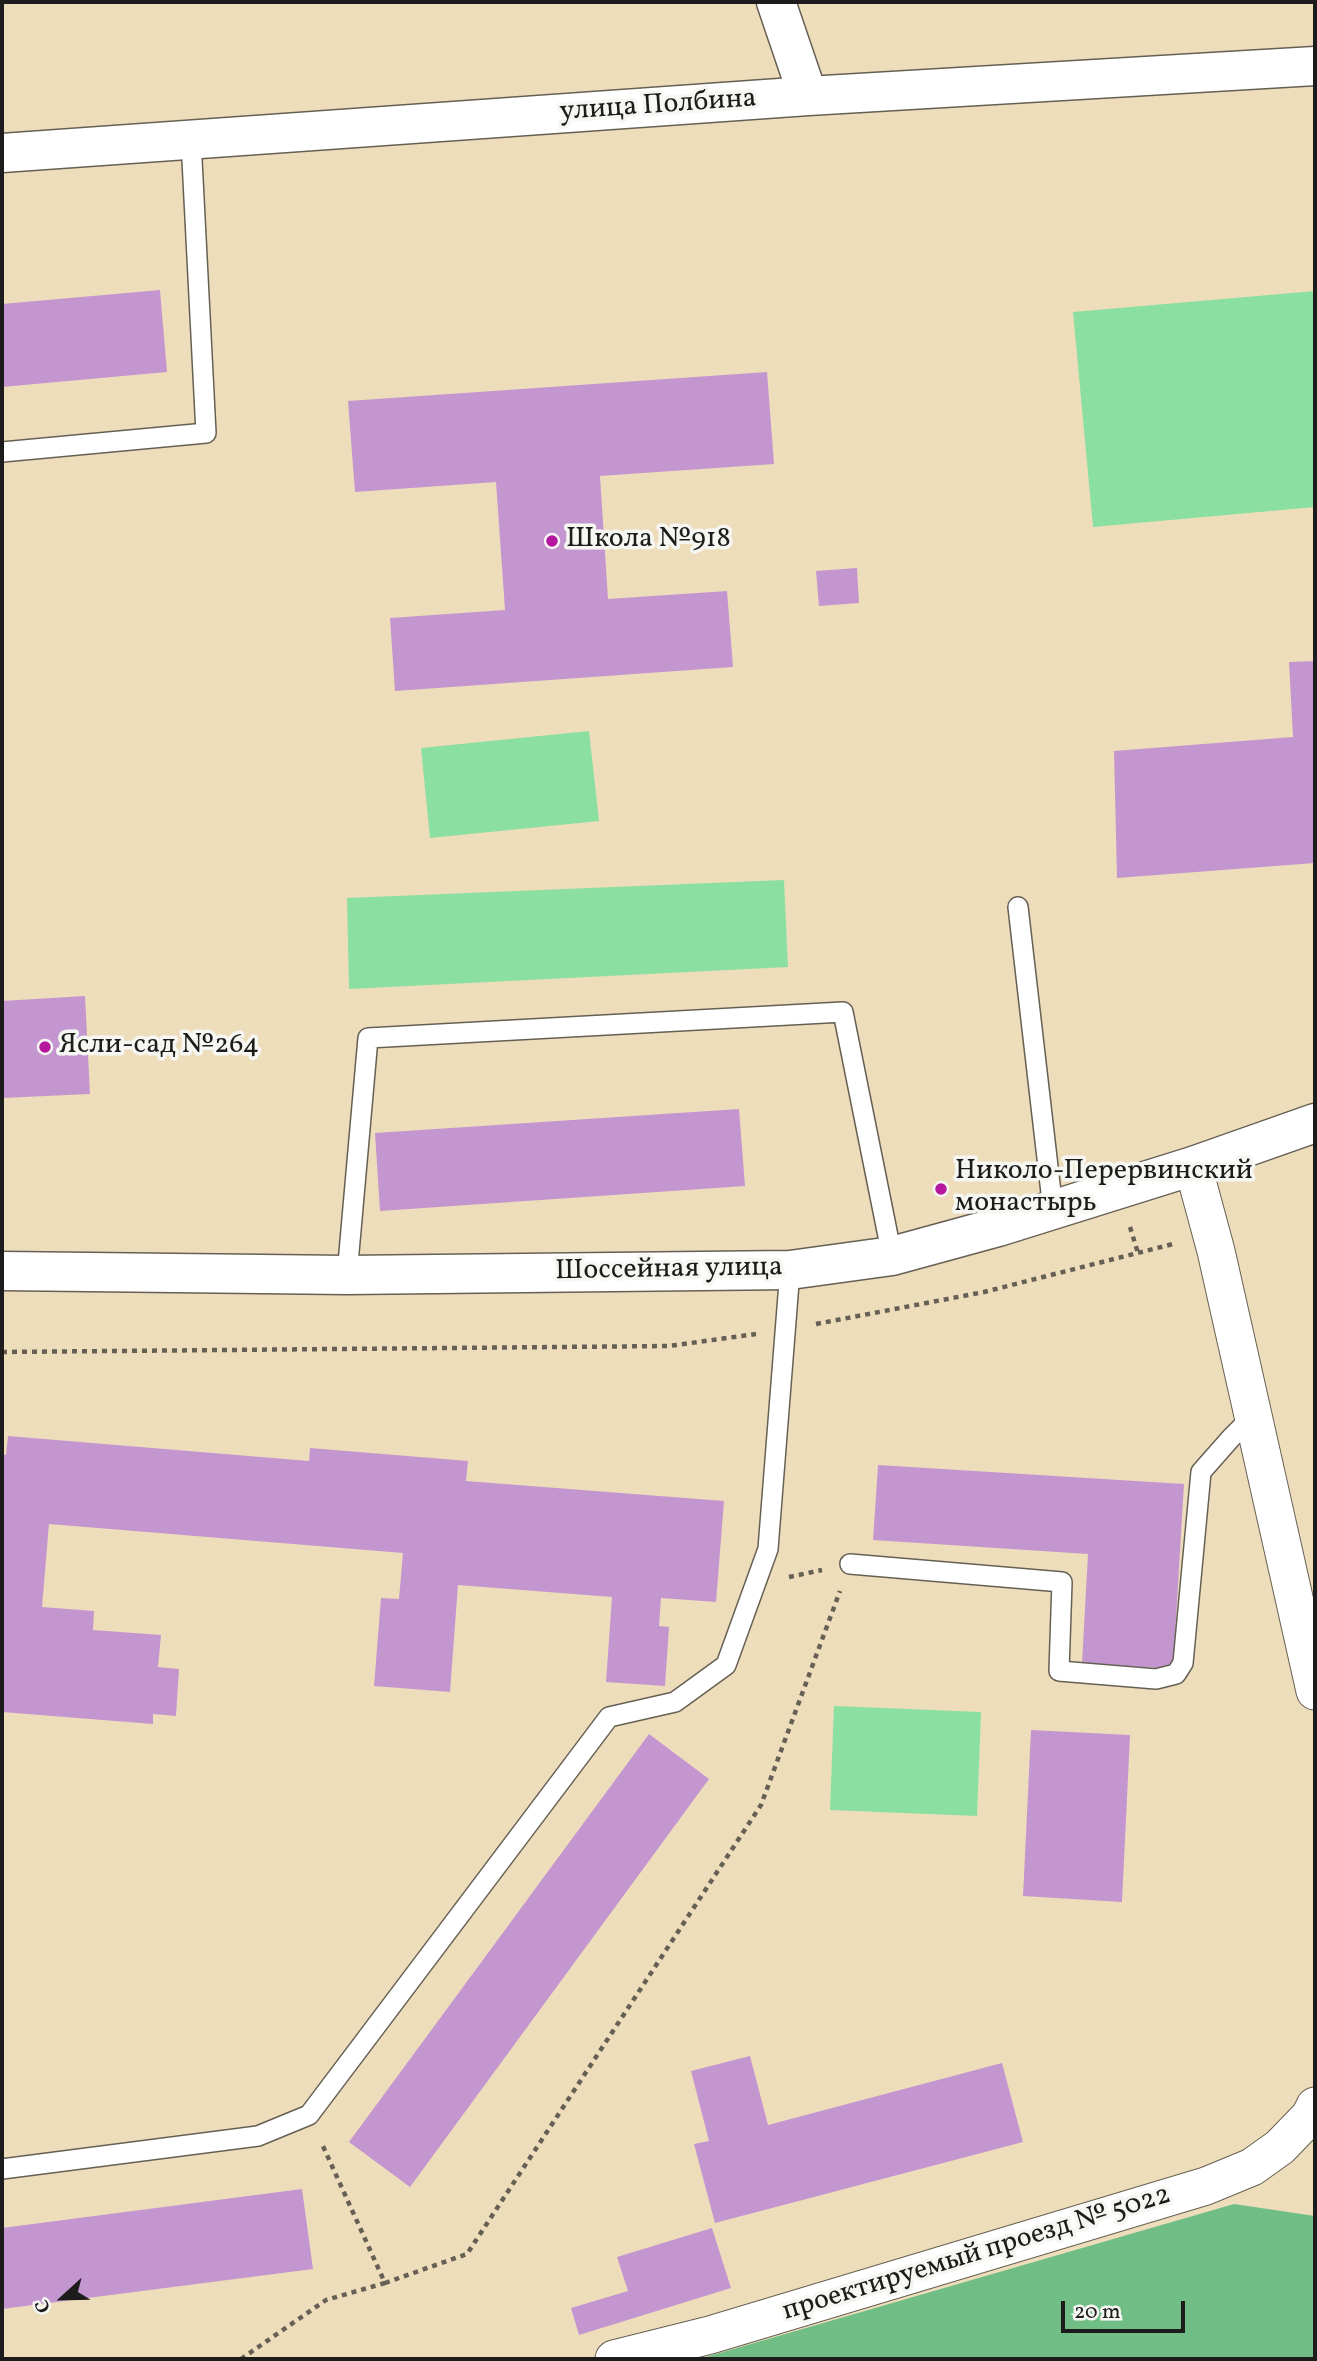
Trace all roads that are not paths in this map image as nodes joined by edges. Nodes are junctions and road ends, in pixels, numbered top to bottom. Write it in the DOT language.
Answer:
graph roads {
  1 [pos="776,2"];
  2 [pos="1315,66"];
  3 [pos="808,96"];
  4 [pos="191,140"];
  5 [pos="2,153"];
  6 [pos="2,452"];
  7 [pos="1018,907"];
  8 [pos="1315,1123"];
  9 [pos="1193,1166"];
  10 [pos="1053,1210"];
  11 [pos="892,1256"];
  12 [pos="790,1270"];
  13 [pos="2,1271"];
  14 [pos="347,1275"];
  15 [pos="1253,1416"];
  16 [pos="850,1564"];
  17 [pos="1315,1691"];
  18 [pos="1315,2106"];
  19 [pos="2,2169"];
  20 [pos="614,2359"];
  1 -- 3 [label="main road"];
  2 -- 3 [label="main road, улица Полбина"];
  3 -- 4 [label="main road, улица Полбина"];
  4 -- 5 [label="main road, улица Полбина"];
  4 -- 6 [label="lane"];
  7 -- 10 [label="lane"];
  8 -- 9 [label="main road, Шоссейная улица"];
  9 -- 10 [label="main road, Шоссейная улица"];
  9 -- 15 [label="street"];
  10 -- 11 [label="main road, Шоссейная улица"];
  11 -- 12 [label="main road, Шоссейная улица"];
  11 -- 14 [label="lane"];
  12 -- 14 [label="main road, Шоссейная улица"];
  12 -- 19 [label="lane"];
  13 -- 14 [label="main road, Шоссейная улица"];
  15 -- 16 [label="lane"];
  15 -- 17 [label="street"];
  18 -- 20 [label="street, проектируемый проезд № 5022"];
}
